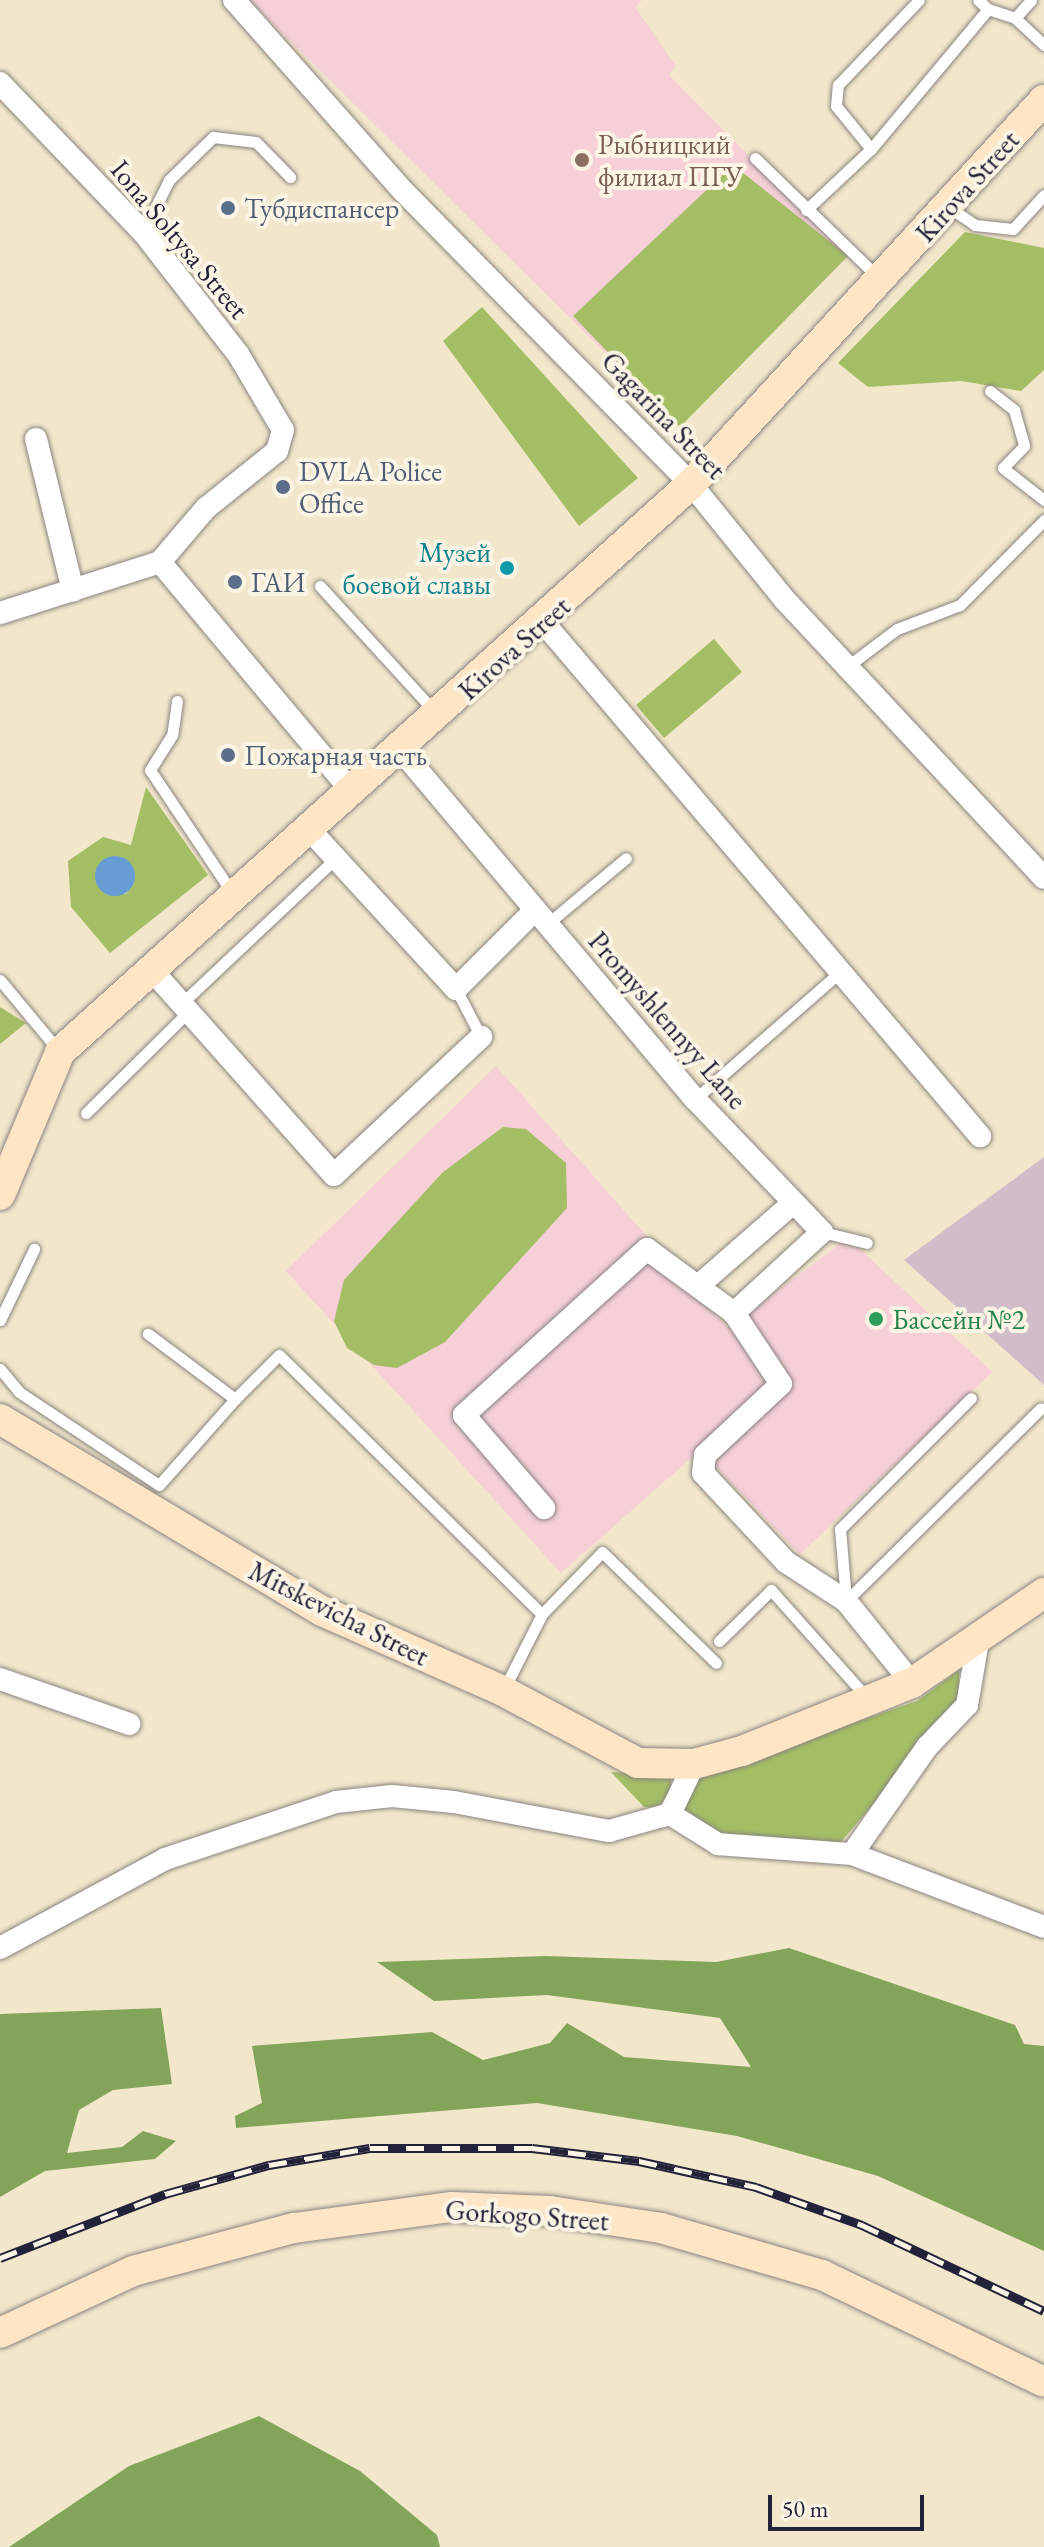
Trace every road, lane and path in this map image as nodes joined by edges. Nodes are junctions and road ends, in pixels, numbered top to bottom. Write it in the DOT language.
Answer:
graph roads {
  1 [pos="234,0"];
  2 [pos="919,0"];
  3 [pos="978,0"];
  4 [pos="1031,0"];
  5 [pos="988,9"];
  6 [pos="1015,18"];
  7 [pos="1044,45"];
  8 [pos="1,85"];
  9 [pos="1044,100"];
  10 [pos="871,149"];
  11 [pos="755,158"];
  12 [pos="290,177"];
  13 [pos="1044,195"];
  14 [pos="950,208"];
  15 [pos="806,210"];
  16 [pos="143,232"];
  17 [pos="881,280"];
  18 [pos="990,391"];
  19 [pos="36,439"];
  20 [pos="691,484"];
  21 [pos="1044,500"];
  22 [pos="1044,520"];
  23 [pos="160,562"];
  24 [pos="320,586"];
  25 [pos="73,591"];
  26 [pos="0,613"];
  27 [pos="543,622"];
  28 [pos="848,666"];
  29 [pos="177,701"];
  30 [pos="438,715"];
  31 [pos="400,749"];
  32 [pos="349,788"];
  33 [pos="307,827"];
  34 [pos="626,858"];
  35 [pos="335,859"];
  36 [pos="1044,878"];
  37 [pos="233,895"];
  38 [pos="539,918"];
  39 [pos="150,968"];
  40 [pos="838,974"];
  41 [pos="0,980"];
  42 [pos="456,989"];
  43 [pos="182,1010"];
  44 [pos="481,1037"];
  45 [pos="60,1052"];
  46 [pos="695,1099"];
  47 [pos="86,1113"];
  48 [pos="980,1136"];
  49 [pos="0,1195"];
  50 [pos="792,1204"];
  51 [pos="822,1232"];
  52 [pos="867,1243"];
  53 [pos="34,1249"];
  54 [pos="698,1286"];
  55 [pos="734,1313"];
  56 [pos="0,1320"];
  57 [pos="148,1334"];
  58 [pos="0,1369"];
  59 [pos="971,1398"];
  60 [pos="235,1399"];
  61 [pos="1041,1408"];
  62 [pos="0,1419"];
  63 [pos="544,1508"];
  64 [pos="1044,1594"];
  65 [pos="846,1601"];
  66 [pos="542,1614"];
  67 [pos="719,1641"];
  68 [pos="978,1641"];
  69 [pos="716,1663"];
  70 [pos="0,1679"];
  71 [pos="912,1683"];
  72 [pos="503,1691"];
  73 [pos="869,1700"];
  74 [pos="129,1724"];
  75 [pos="694,1764"];
  76 [pos="670,1814"];
  77 [pos="852,1854"];
  78 [pos="1044,1927"];
  79 [pos="0,1948"];
  80 [pos="0,2333"];
  81 [pos="1044,2382"];
  1 -- 20 [label="street, Gagarina Street"];
  2 -- 10 [label="lane"];
  3 -- 5 [label="lane"];
  4 -- 6 [label="lane"];
  5 -- 6 [label="lane"];
  5 -- 10 [label="lane"];
  6 -- 7 [label="lane"];
  8 -- 16 [label="street, Iona Soltysa Street"];
  9 -- 14 [label="main road, Kirova Street"];
  10 -- 15 [label="lane"];
  11 -- 15 [label="lane"];
  12 -- 16 [label="lane"];
  13 -- 14 [label="lane"];
  14 -- 17 [label="main road, Kirova Street"];
  15 -- 17 [label="lane"];
  16 -- 23 [label="street, Iona Soltysa Street"];
  17 -- 20 [label="main road, Kirova Street"];
  18 -- 21 [label="lane"];
  19 -- 25 [label="street"];
  20 -- 27 [label="main road, Kirova Street"];
  20 -- 28 [label="street, Gagarina Street"];
  22 -- 28 [label="lane"];
  23 -- 25 [label="street"];
  23 -- 32 [label="street"];
  24 -- 30 [label="lane"];
  25 -- 26 [label="street"];
  27 -- 30 [label="main road, Kirova Street"];
  27 -- 40 [label="street"];
  28 -- 36 [label="street, Gagarina Street"];
  29 -- 37 [label="lane"];
  30 -- 31 [label="main road, Kirova Street"];
  31 -- 32 [label="main road, Kirova Street"];
  31 -- 38 [label="street, Promyshlennyy Lane"];
  32 -- 33 [label="main road, Kirova Street"];
  33 -- 35 [label="street"];
  33 -- 37 [label="main road, Kirova Street"];
  34 -- 38 [label="lane"];
  35 -- 42 [label="street"];
  35 -- 43 [label="lane"];
  37 -- 39 [label="main road, Kirova Street"];
  38 -- 42 [label="street"];
  38 -- 46 [label="street, Promyshlennyy Lane"];
  39 -- 43 [label="street"];
  39 -- 45 [label="main road, Kirova Street"];
  40 -- 46 [label="lane"];
  40 -- 48 [label="street"];
  41 -- 45 [label="lane"];
  42 -- 44 [label="lane"];
  43 -- 44 [label="street"];
  43 -- 47 [label="lane"];
  45 -- 49 [label="main road, Kirova Street"];
  46 -- 50 [label="street, Promyshlennyy Lane"];
  50 -- 51 [label="street, Promyshlennyy Lane"];
  50 -- 54 [label="street"];
  51 -- 52 [label="lane"];
  51 -- 55 [label="street"];
  53 -- 56 [label="lane"];
  54 -- 55 [label="street"];
  54 -- 63 [label="street"];
  55 -- 65 [label="street"];
  57 -- 60 [label="lane"];
  58 -- 60 [label="lane"];
  59 -- 65 [label="lane"];
  60 -- 66 [label="lane"];
  61 -- 65 [label="lane"];
  62 -- 72 [label="main road, Mitskevicha Street"];
  64 -- 68 [label="main road, Mitskevicha Street"];
  65 -- 71 [label="street"];
  66 -- 69 [label="lane"];
  66 -- 72 [label="lane"];
  67 -- 73 [label="lane"];
  68 -- 71 [label="main road, Mitskevicha Street"];
  68 -- 77 [label="street"];
  70 -- 74 [label="street"];
  71 -- 73 [label="main road, Mitskevicha Street"];
  72 -- 75 [label="main road, Mitskevicha Street"];
  73 -- 75 [label="main road, Mitskevicha Street"];
  75 -- 76 [label="street"];
  76 -- 77 [label="street"];
  76 -- 79 [label="street"];
  77 -- 78 [label="street"];
  80 -- 81 [label="main road, Gorkogo Street"];
}
